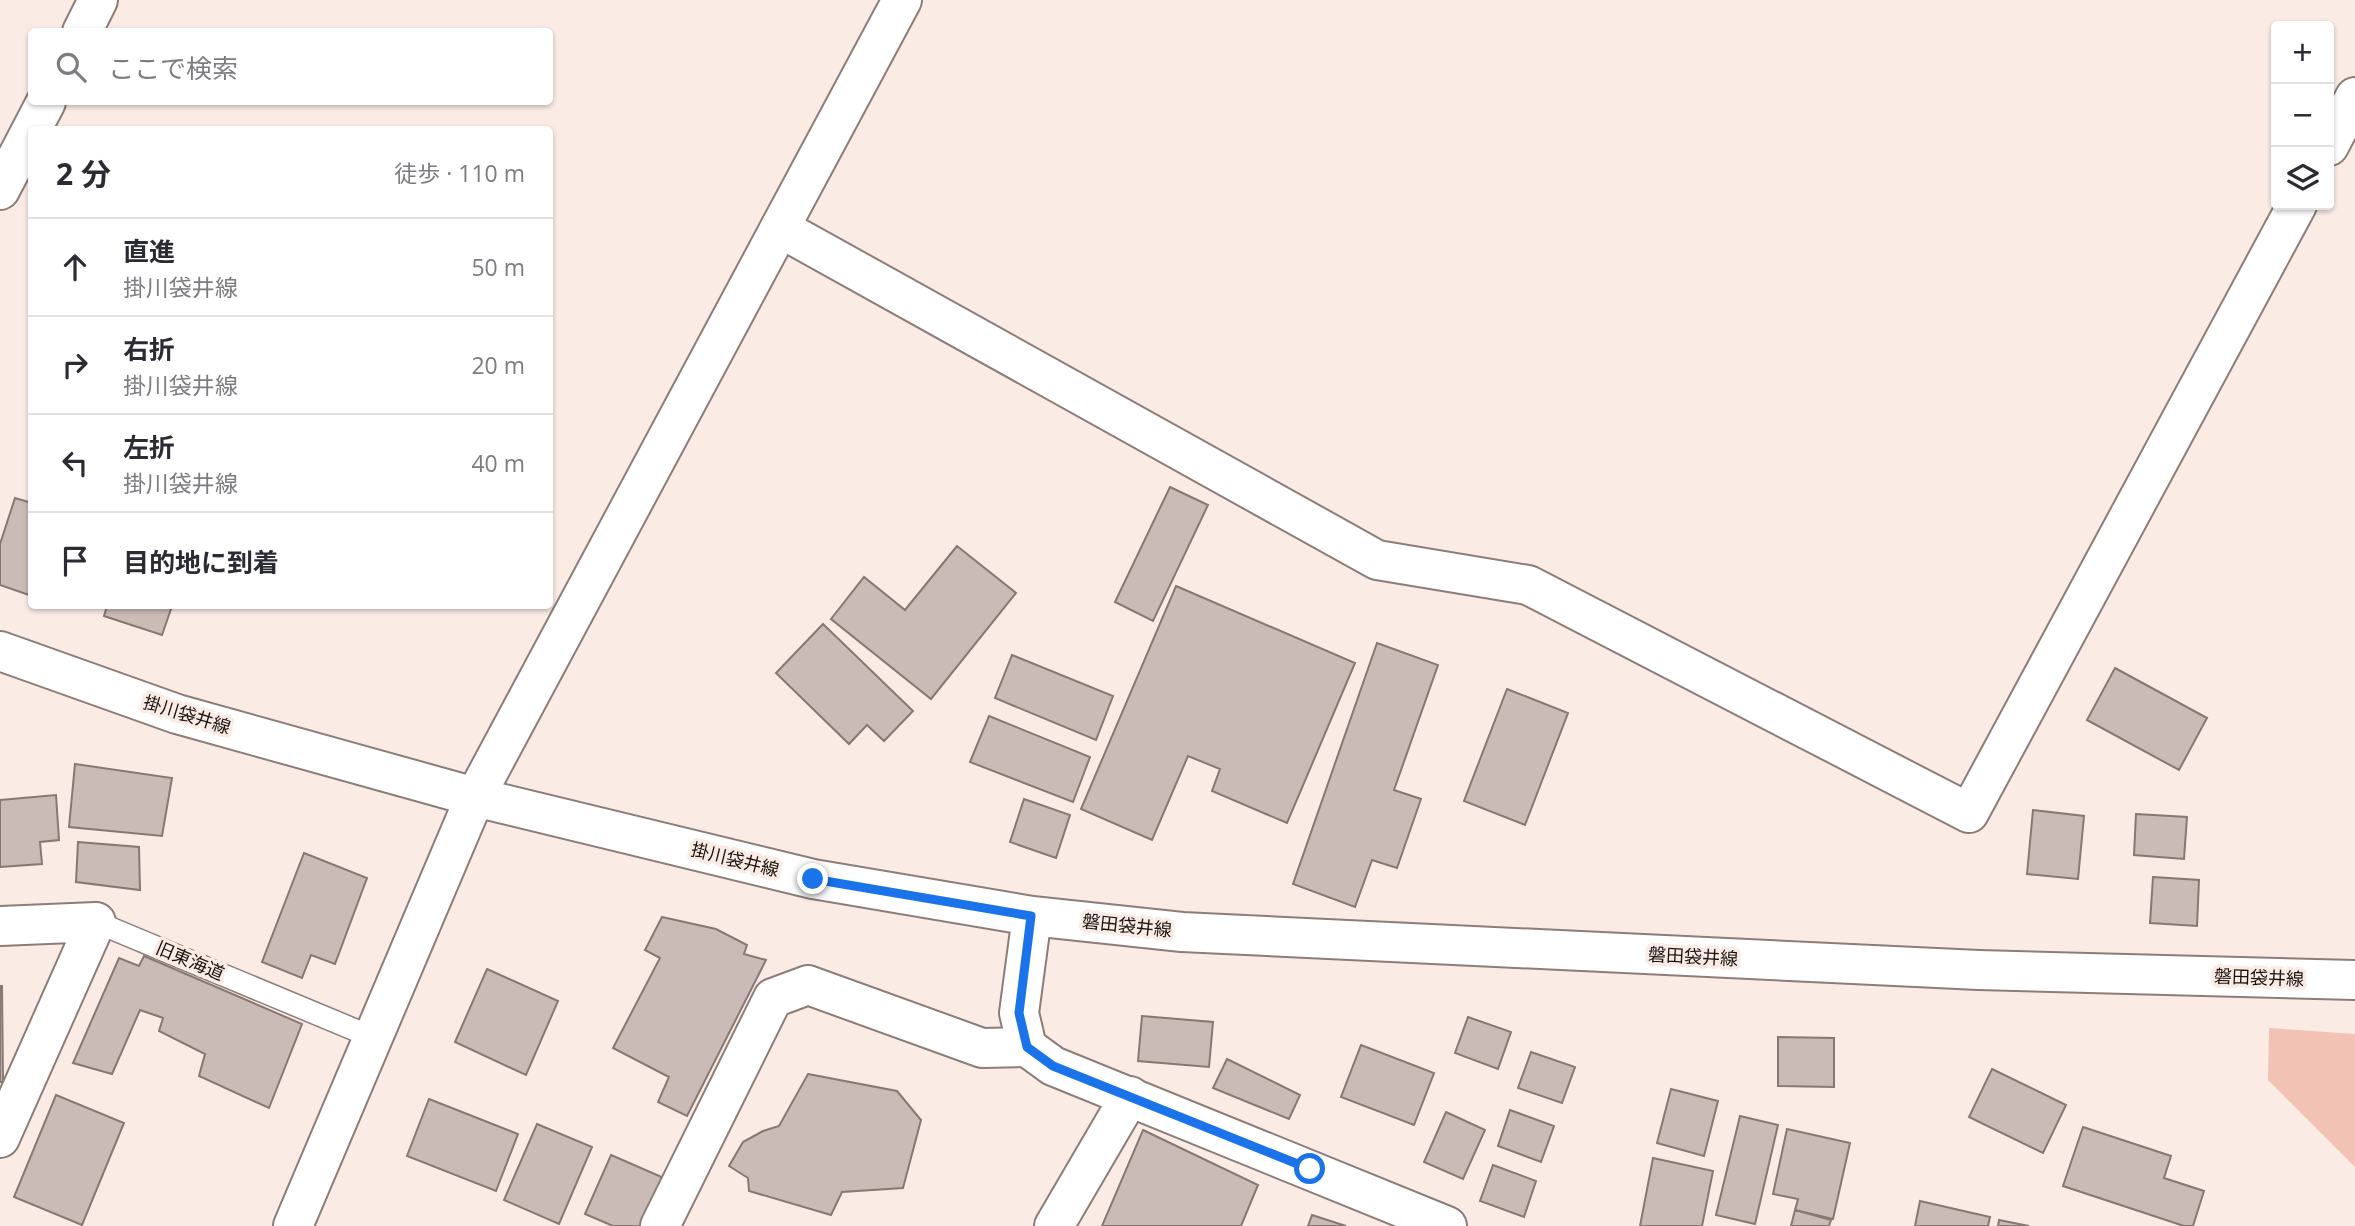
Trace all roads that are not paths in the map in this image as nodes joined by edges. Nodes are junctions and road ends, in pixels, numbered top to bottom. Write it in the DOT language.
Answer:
graph roads {
  1 [pos="98,0"];
  2 [pos="902,0"];
  3 [pos="84,28"];
  4 [pos="2355,97"];
  5 [pos="44,105"];
  6 [pos="33,126"];
  7 [pos="28,136"];
  8 [pos="2334,137"];
  9 [pos="0,190"];
  10 [pos="2294,210"];
  11 [pos="780,228"];
  12 [pos="0,651"];
  13 [pos="475,797"];
  14 [pos="1031,916"];
  15 [pos="96,922"];
  16 [pos="0,926"];
  17 [pos="2355,980"];
  18 [pos="372,1037"];
  19 [pos="1027,1047"];
  20 [pos="1130,1096"];
  21 [pos="0,1138"];
  22 [pos="293,1226"];
  23 [pos="660,1226"];
  24 [pos="1054,1226"];
  25 [pos="1447,1226"];
  1 -- 3 [label="street"];
  2 -- 11 [label="street"];
  4 -- 8 [label="street"];
  5 -- 6 [label="street"];
  7 -- 9 [label="street"];
  10 -- 11 [label="street"];
  11 -- 13 [label="street"];
  12 -- 13 [label="street, 掛川袋井線"];
  13 -- 14 [label="street, 掛川袋井線"];
  13 -- 18 [label="street"];
  14 -- 17 [label="street, 磐田袋井線"];
  14 -- 19 [label="street"];
  15 -- 16 [label="street, 旧東海道"];
  15 -- 18 [label="lane, 旧東海道"];
  15 -- 21 [label="street"];
  18 -- 22 [label="street"];
  19 -- 20 [label="street"];
  19 -- 23 [label="street"];
  20 -- 24 [label="street"];
  20 -- 25 [label="street"];
}
